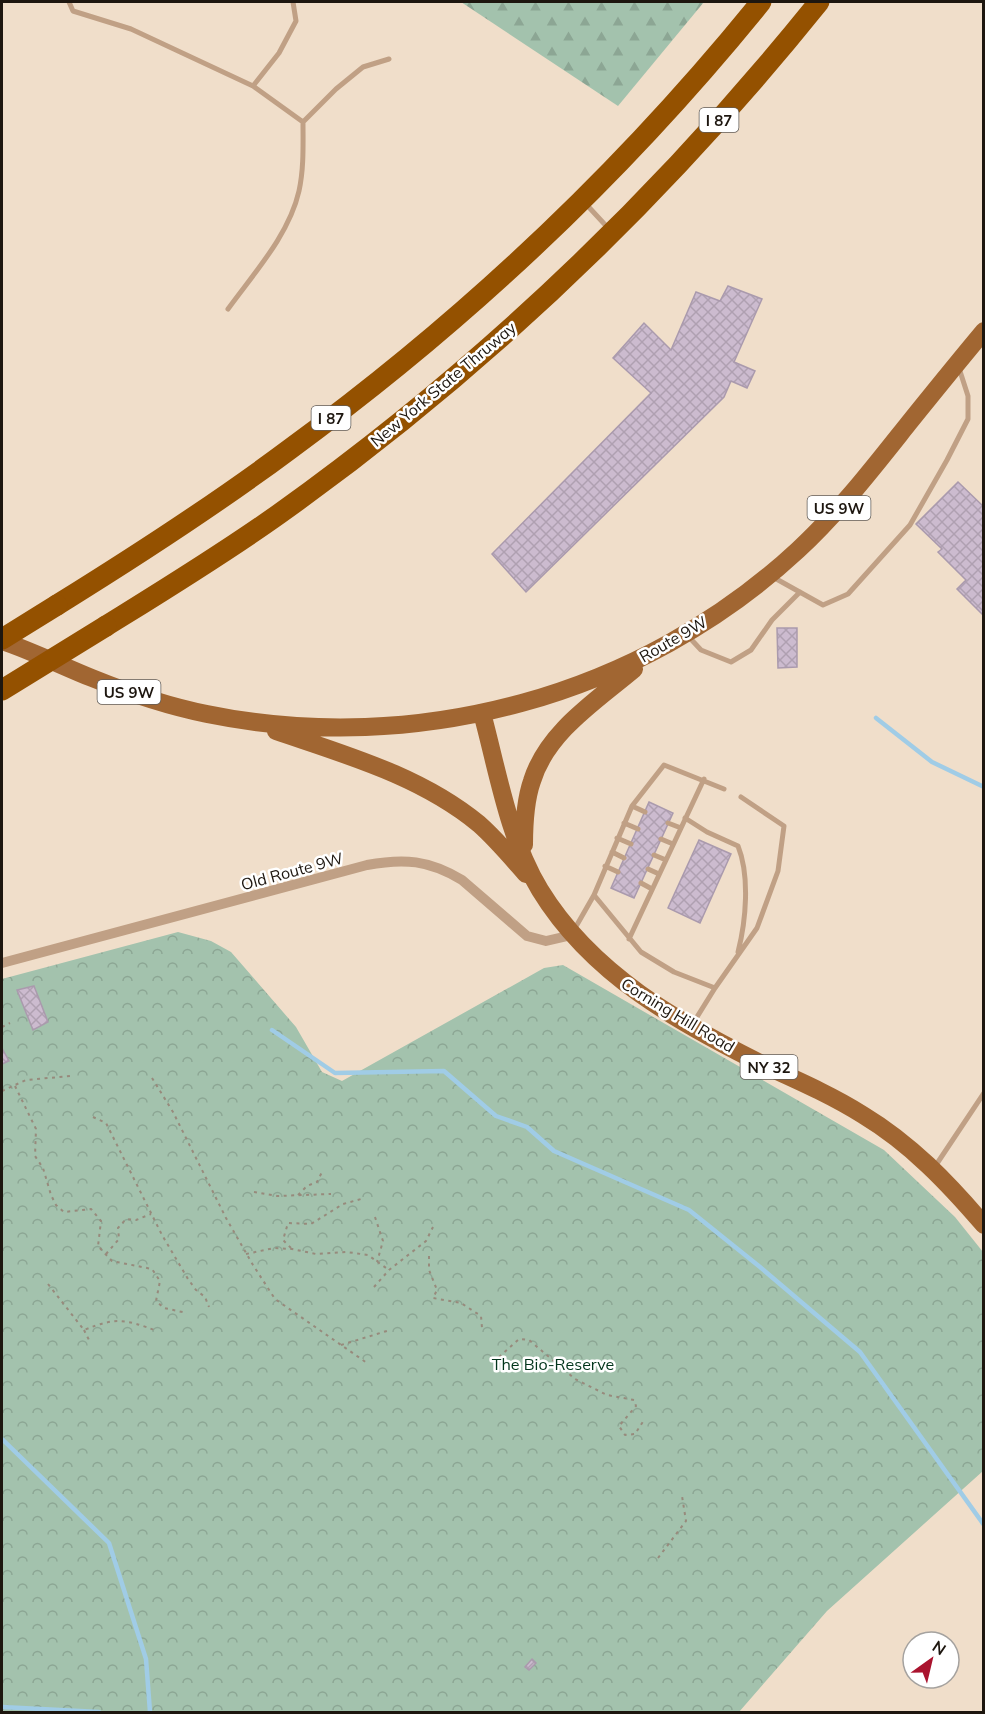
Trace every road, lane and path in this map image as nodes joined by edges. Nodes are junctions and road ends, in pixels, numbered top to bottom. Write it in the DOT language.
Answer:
graph roads {
  1 [pos="69,2"];
  2 [pos="293,2"];
  3 [pos="761,2"];
  4 [pos="819,2"];
  5 [pos="388,59"];
  6 [pos="253,86"];
  7 [pos="303,122"];
  8 [pos="582,200"];
  9 [pos="612,233"];
  10 [pos="228,309"];
  11 [pos="984,331"];
  12 [pos="958,363"];
  13 [pos="769,575"];
  14 [pos="800,592"];
  15 [pos="685,633"];
  16 [pos="5,641"];
  17 [pos="660,648"];
  18 [pos="2,690"];
  19 [pos="482,713"];
  20 [pos="249,721"];
  21 [pos="704,779"];
  22 [pos="724,789"];
  23 [pos="741,796"];
  24 [pos="632,806"];
  25 [pos="645,812"];
  26 [pos="685,818"];
  27 [pos="624,823"];
  28 [pos="668,823"];
  29 [pos="681,828"];
  30 [pos="638,829"];
  31 [pos="617,838"];
  32 [pos="661,839"];
  33 [pos="631,844"];
  34 [pos="673,844"];
  35 [pos="612,852"];
  36 [pos="654,855"];
  37 [pos="524,856"];
  38 [pos="624,858"];
  39 [pos="666,860"];
  40 [pos="605,866"];
  41 [pos="648,869"];
  42 [pos="618,873"];
  43 [pos="659,874"];
  44 [pos="641,883"];
  45 [pos="539,887"];
  46 [pos="652,889"];
  47 [pos="594,894"];
  48 [pos="572,934"];
  49 [pos="629,939"];
  50 [pos="737,957"];
  51 [pos="2,963"];
  52 [pos="715,988"];
  53 [pos="10,1023"];
  54 [pos="2,1027"];
  55 [pos="691,1027"];
  56 [pos="71,1076"];
  57 [pos="152,1078"];
  58 [pos="15,1086"];
  59 [pos="2,1091"];
  60 [pos="984,1092"];
  61 [pos="93,1117"];
  62 [pos="933,1169"];
  63 [pos="323,1170"];
  64 [pos="254,1192"];
  65 [pos="331,1194"];
  66 [pos="298,1195"];
  67 [pos="361,1199"];
  68 [pos="151,1214"];
  69 [pos="375,1217"];
  70 [pos="984,1225"];
  71 [pos="433,1227"];
  72 [pos="292,1249"];
  73 [pos="106,1254"];
  74 [pos="246,1254"];
  75 [pos="429,1256"];
  76 [pos="377,1262"];
  77 [pos="388,1270"];
  78 [pos="48,1284"];
  79 [pos="374,1287"];
  80 [pos="209,1307"];
  81 [pos="187,1313"];
  82 [pos="482,1328"];
  83 [pos="84,1330"];
  84 [pos="390,1330"];
  85 [pos="157,1331"];
  86 [pos="89,1340"];
  87 [pos="341,1345"];
  88 [pos="499,1357"];
  89 [pos="367,1363"];
  90 [pos="644,1420"];
  91 [pos="682,1496"];
  92 [pos="658,1557"];
  1 -- 6 [label="lane"];
  2 -- 6 [label="lane"];
  3 -- 8 [label="highway, I 87"];
  4 -- 9 [label="highway, New York State Thruway / I 87"];
  5 -- 7 [label="lane"];
  6 -- 7 [label="lane"];
  7 -- 10 [label="lane"];
  8 -- 9 [label="lane"];
  8 -- 16 [label="highway, I 87, bridge"];
  9 -- 18 [label="highway, New York State Thruway / I 87, bridge"];
  11 -- 12 [label="main road, Route 9W / US 9W"];
  12 -- 13 [label="main road, Route 9W / US 9W"];
  12 -- 14 [label="lane"];
  13 -- 14 [label="lane"];
  13 -- 15 [label="main road, Route 9W / US 9W"];
  14 -- 15 [label="lane"];
  15 -- 17 [label="main road, Route 9W / US 9W"];
  16 -- 20 [label="main road, US 9W"];
  17 -- 19 [label="main road, Route 9W / US 9W"];
  17 -- 37 [label="main road"];
  19 -- 20 [label="main road, Route 9W / US 9W"];
  19 -- 37 [label="main road, Corning Hill Road / NY 32"];
  20 -- 45 [label="main road, NY 32"];
  21 -- 22 [label="lane"];
  21 -- 24 [label="lane"];
  21 -- 26 [label="lane"];
  23 -- 50 [label="lane"];
  24 -- 25 [label="lane"];
  24 -- 27 [label="lane"];
  26 -- 29 [label="lane"];
  26 -- 50 [label="lane"];
  27 -- 30 [label="lane"];
  27 -- 31 [label="lane"];
  28 -- 29 [label="lane"];
  29 -- 34 [label="lane"];
  31 -- 33 [label="lane"];
  31 -- 35 [label="lane"];
  32 -- 34 [label="lane"];
  34 -- 39 [label="lane"];
  35 -- 38 [label="lane"];
  35 -- 40 [label="lane"];
  36 -- 39 [label="lane"];
  37 -- 45 [label="main road, Corning Hill Road / NY 32"];
  39 -- 43 [label="lane"];
  40 -- 42 [label="lane"];
  40 -- 47 [label="lane"];
  41 -- 43 [label="lane"];
  43 -- 46 [label="lane"];
  44 -- 46 [label="lane"];
  45 -- 48 [label="main road, Corning Hill Road / NY 32"];
  46 -- 49 [label="lane"];
  47 -- 48 [label="lane"];
  47 -- 49 [label="lane"];
  48 -- 51 [label="street, Old Route 9W"];
  48 -- 55 [label="main road, Corning Hill Road / NY 32"];
  49 -- 52 [label="lane"];
  50 -- 52 [label="lane"];
  52 -- 55 [label="lane"];
  53 -- 54 [label="path"];
  55 -- 62 [label="main road, Corning Hill Road / NY 32"];
  56 -- 58 [label="path"];
  57 -- 74 [label="path"];
  58 -- 59 [label="path"];
  58 -- 73 [label="path"];
  60 -- 62 [label="lane"];
  61 -- 68 [label="path"];
  62 -- 70 [label="main road, Corning Hill Road / NY 32"];
  63 -- 66 [label="path"];
  64 -- 66 [label="path"];
  65 -- 66 [label="path"];
  67 -- 72 [label="path"];
  68 -- 73 [label="path"];
  68 -- 80 [label="path"];
  69 -- 76 [label="path"];
  71 -- 77 [label="path"];
  72 -- 74 [label="path"];
  72 -- 76 [label="path"];
  73 -- 81 [label="path"];
  74 -- 87 [label="path"];
  75 -- 82 [label="path"];
  76 -- 77 [label="path"];
  77 -- 79 [label="path"];
  78 -- 83 [label="path"];
  83 -- 85 [label="path"];
  83 -- 86 [label="path"];
  84 -- 87 [label="path"];
  87 -- 89 [label="path"];
  88 -- 90 [label="path"];
  91 -- 92 [label="path"];
}
